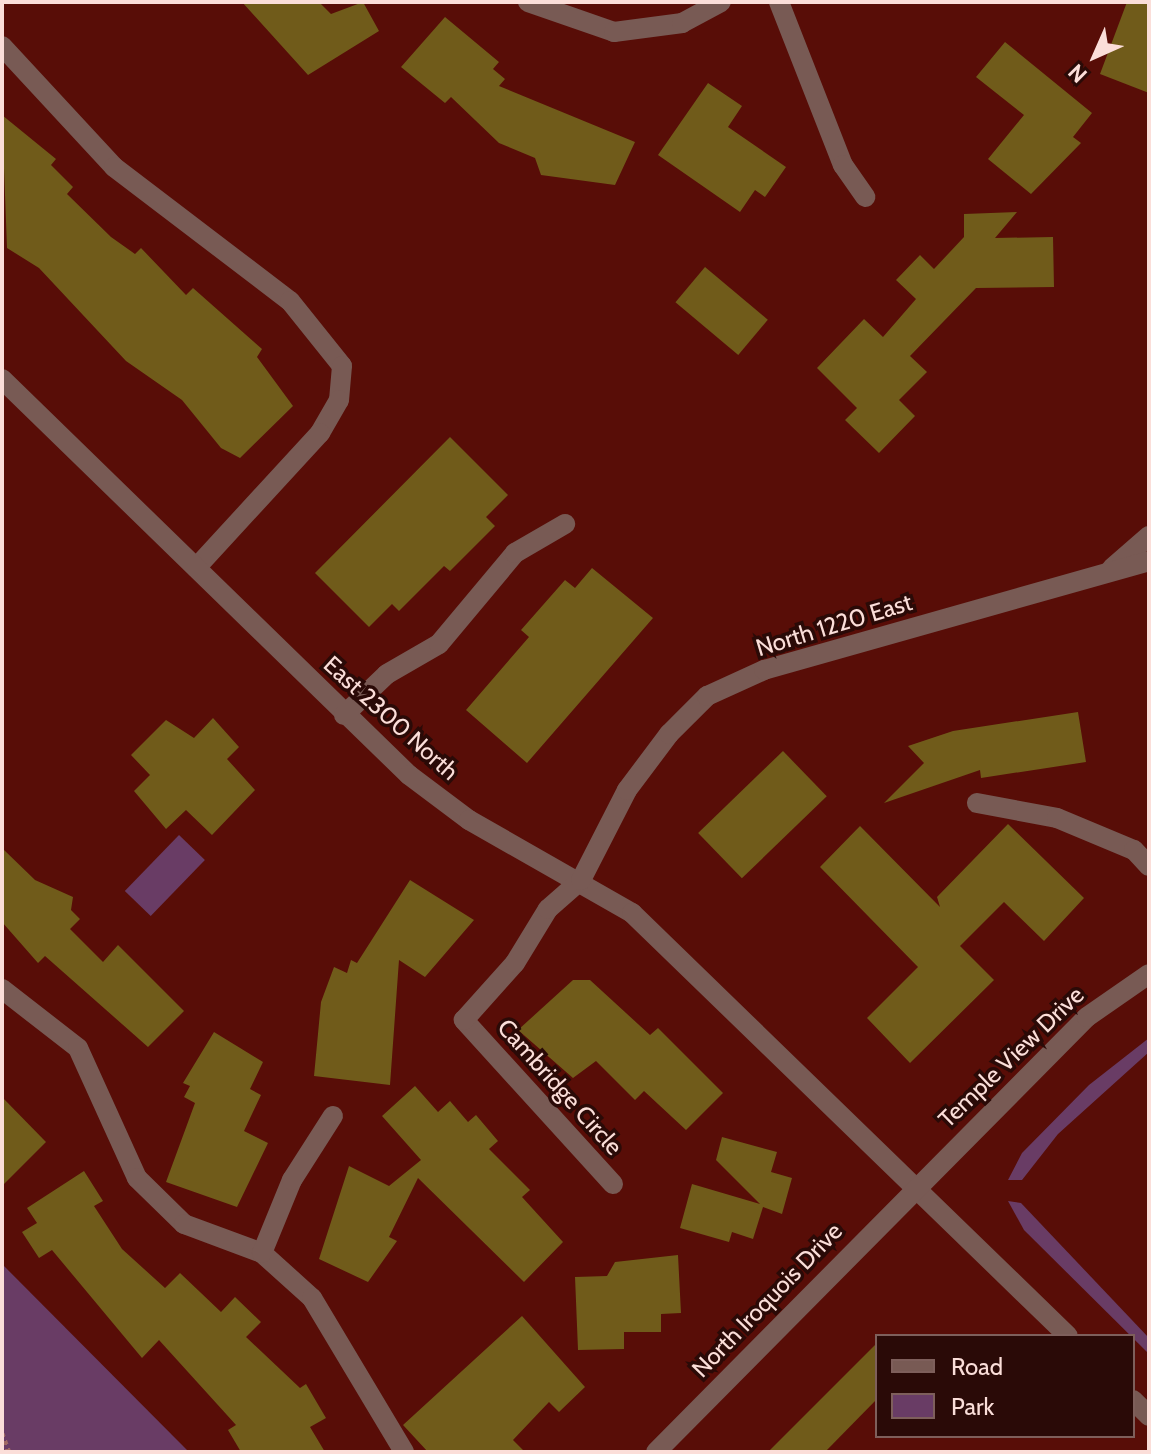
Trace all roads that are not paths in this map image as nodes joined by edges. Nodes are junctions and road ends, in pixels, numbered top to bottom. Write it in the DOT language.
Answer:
graph roads {
  1 [pos="528,2"];
  2 [pos="721,2"];
  3 [pos="779,2"];
  4 [pos="2,46"];
  5 [pos="865,197"];
  6 [pos="2,379"];
  7 [pos="565,524"];
  8 [pos="1149,536"];
  9 [pos="1149,561"];
  10 [pos="196,568"];
  11 [pos="1106,573"];
  12 [pos="344,715"];
  13 [pos="977,803"];
  14 [pos="1149,866"];
  15 [pos="581,880"];
  16 [pos="1149,974"];
  17 [pos="2,989"];
  18 [pos="333,1116"];
  19 [pos="613,1184"];
  20 [pos="916,1186"];
  21 [pos="262,1253"];
  22 [pos="1066,1334"];
  23 [pos="404,1452"];
  24 [pos="656,1452"];
  1 -- 2 [label="street"];
  3 -- 5 [label="street"];
  4 -- 10 [label="street"];
  6 -- 10 [label="street, East 2300 North"];
  7 -- 12 [label="street"];
  8 -- 11 [label="street"];
  9 -- 11 [label="street, North 1220 East"];
  10 -- 12 [label="street, East 2300 North"];
  11 -- 15 [label="street, North 1220 East"];
  12 -- 15 [label="street, East 2300 North"];
  13 -- 14 [label="street"];
  15 -- 19 [label="street, Cambridge Circle"];
  15 -- 20 [label="street, East 2300 North"];
  16 -- 20 [label="street, Temple View Drive"];
  17 -- 21 [label="street"];
  18 -- 21 [label="street"];
  20 -- 22 [label="street, East 2300 North"];
  20 -- 24 [label="street, North Iroquois Drive"];
  21 -- 23 [label="street"];
}
